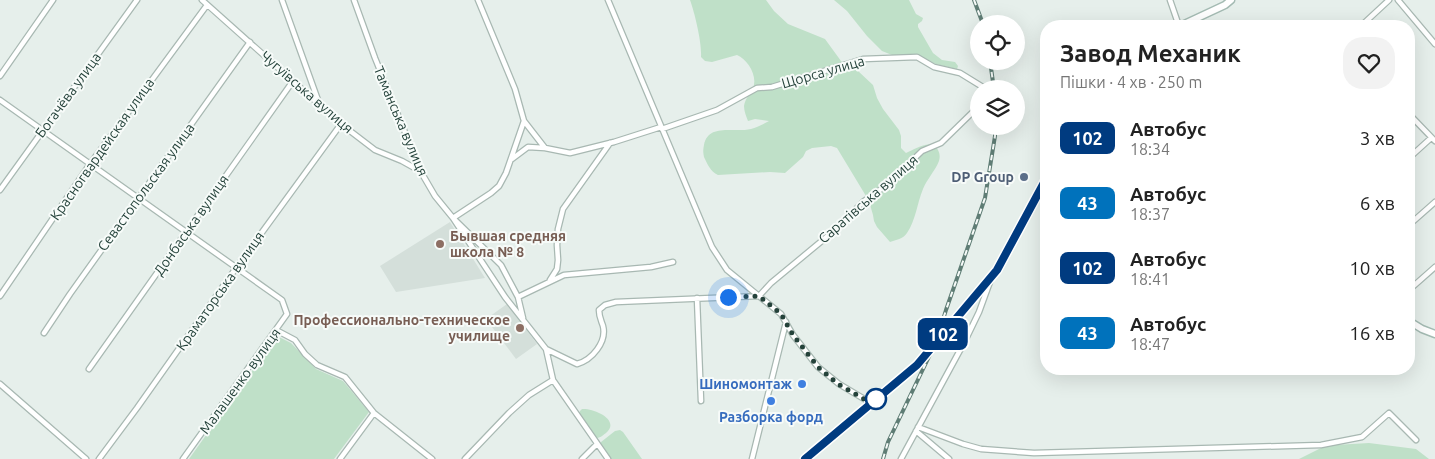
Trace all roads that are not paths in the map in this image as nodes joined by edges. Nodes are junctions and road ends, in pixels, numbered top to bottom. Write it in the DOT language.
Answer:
graph roads {
  1 [pos="53,0"];
  2 [pos="137,0"];
  3 [pos="202,0"];
  4 [pos="282,0"];
  5 [pos="354,0"];
  6 [pos="478,0"];
  7 [pos="608,0"];
  8 [pos="1170,0"];
  9 [pos="1231,0"];
  10 [pos="1389,0"];
  11 [pos="1398,0"];
  12 [pos="207,5"];
  13 [pos="1203,16"];
  14 [pos="1177,20"];
  15 [pos="1193,20"];
  16 [pos="1200,20"];
  17 [pos="1367,20"];
  18 [pos="1415,20"];
  19 [pos="1415,20"];
  20 [pos="250,42"];
  21 [pos="1435,44"];
  22 [pos="0,76"];
  23 [pos="971,80"];
  24 [pos="293,81"];
  25 [pos="0,100"];
  26 [pos="320,105"];
  27 [pos="970,115"];
  28 [pos="1415,120"];
  29 [pos="524,121"];
  30 [pos="341,124"];
  31 [pos="661,128"];
  32 [pos="43,131"];
  33 [pos="1433,140"];
  34 [pos="610,143"];
  35 [pos="545,148"];
  36 [pos="1415,154"];
  37 [pos="511,160"];
  38 [pos="90,164"];
  39 [pos="421,172"];
  40 [pos="0,190"];
  41 [pos="1040,190"];
  42 [pos="138,198"];
  43 [pos="1435,202"];
  44 [pos="453,218"];
  45 [pos="1415,220"];
  46 [pos="186,232"];
  47 [pos="673,262"];
  48 [pos="1435,267"];
  49 [pos="236,268"];
  50 [pos="991,277"];
  51 [pos="550,282"];
  52 [pos="1415,285"];
  53 [pos="0,296"];
  54 [pos="759,296"];
  55 [pos="518,297"];
  56 [pos="697,298"];
  57 [pos="524,320"];
  58 [pos="786,322"];
  59 [pos="1415,325"];
  60 [pos="276,330"];
  61 [pos="44,333"];
  62 [pos="1435,334"];
  63 [pos="546,349"];
  64 [pos="89,368"];
  65 [pos="553,380"];
  66 [pos="0,384"];
  67 [pos="701,400"];
  68 [pos="871,403"];
  69 [pos="374,413"];
  70 [pos="917,429"];
  71 [pos="1416,440"];
  72 [pos="596,444"];
  73 [pos="86,459"];
  74 [pos="100,459"];
  75 [pos="183,459"];
  76 [pos="340,459"];
  77 [pos="432,459"];
  78 [pos="465,459"];
  79 [pos="582,459"];
  80 [pos="608,459"];
  81 [pos="752,459"];
  82 [pos="805,459"];
  83 [pos="900,459"];
  84 [pos="949,459"];
  1 -- 22 [label="street"];
  2 -- 32 [label="street, Богачёва улица"];
  3 -- 12 [label="street, Чугуївська вулиця"];
  4 -- 26 [label="street"];
  5 -- 39 [label="street, Таманська вулиця"];
  6 -- 29 [label="street"];
  7 -- 31 [label="street"];
  8 -- 14 [label="street"];
  9 -- 13 [label="main road"];
  10 -- 17 [label="street"];
  11 -- 18 [label="street"];
  12 -- 20 [label="street, Чугуївська вулиця"];
  12 -- 38 [label="street, Красногвардейская улица"];
  13 -- 15 [label="main road"];
  13 -- 16 [label="main road"];
  19 -- 21 [label="street"];
  20 -- 24 [label="street, Чугуївська вулиця"];
  20 -- 42 [label="street, Севастопольская улица"];
  23 -- 31 [label="street, Щорса улица"];
  24 -- 26 [label="street, Чугуївська вулиця"];
  24 -- 46 [label="street, Донбаська вулиця"];
  25 -- 32 [label="street"];
  26 -- 30 [label="street, Чугуївська вулиця"];
  27 -- 54 [label="street, Саратівська вулиця"];
  28 -- 33 [label="street"];
  29 -- 35 [label="street"];
  29 -- 37 [label="street"];
  30 -- 39 [label="street, Чугуївська вулиця"];
  30 -- 49 [label="street, Краматорська вулиця"];
  31 -- 34 [label="street, Щорса улица"];
  31 -- 54 [label="street"];
  32 -- 38 [label="street"];
  32 -- 40 [label="street, Богачёва улица"];
  33 -- 36 [label="street"];
  34 -- 35 [label="street, Щорса улица"];
  34 -- 51 [label="street"];
  35 -- 37 [label="street"];
  37 -- 44 [label="street"];
  38 -- 42 [label="street"];
  38 -- 53 [label="street, Красногвардейская улица"];
  39 -- 44 [label="street, Таманська вулиця"];
  41 -- 50 [label="main road"];
  42 -- 46 [label="street"];
  42 -- 61 [label="street, Севастопольская улица"];
  43 -- 45 [label="street"];
  44 -- 55 [label="street"];
  44 -- 57 [label="street, Таманська вулиця"];
  46 -- 49 [label="street"];
  46 -- 64 [label="street, Донбаська вулиця"];
  47 -- 51 [label="street"];
  48 -- 52 [label="street"];
  49 -- 60 [label="street, Малашенко вулиця"];
  49 -- 74 [label="street, Краматорська вулиця"];
  50 -- 68 [label="main road"];
  50 -- 70 [label="street"];
  51 -- 55 [label="street"];
  54 -- 56 [label="street"];
  54 -- 58 [label="street"];
  55 -- 57 [label="street"];
  56 -- 63 [label="street"];
  56 -- 67 [label="street"];
  57 -- 63 [label="street, Таманська вулиця"];
  58 -- 68 [label="street"];
  58 -- 81 [label="street"];
  59 -- 62 [label="main road"];
  60 -- 69 [label="street"];
  60 -- 75 [label="street, Малашенко вулиця"];
  63 -- 65 [label="street, Таманська вулиця"];
  65 -- 72 [label="street, Таманська вулиця"];
  65 -- 78 [label="street"];
  66 -- 73 [label="street"];
  68 -- 82 [label="main road"];
  69 -- 76 [label="street"];
  69 -- 77 [label="street"];
  70 -- 71 [label="street"];
  70 -- 83 [label="street"];
  70 -- 84 [label="street"];
  72 -- 79 [label="street"];
  72 -- 80 [label="street, Таманська вулиця"];
}
